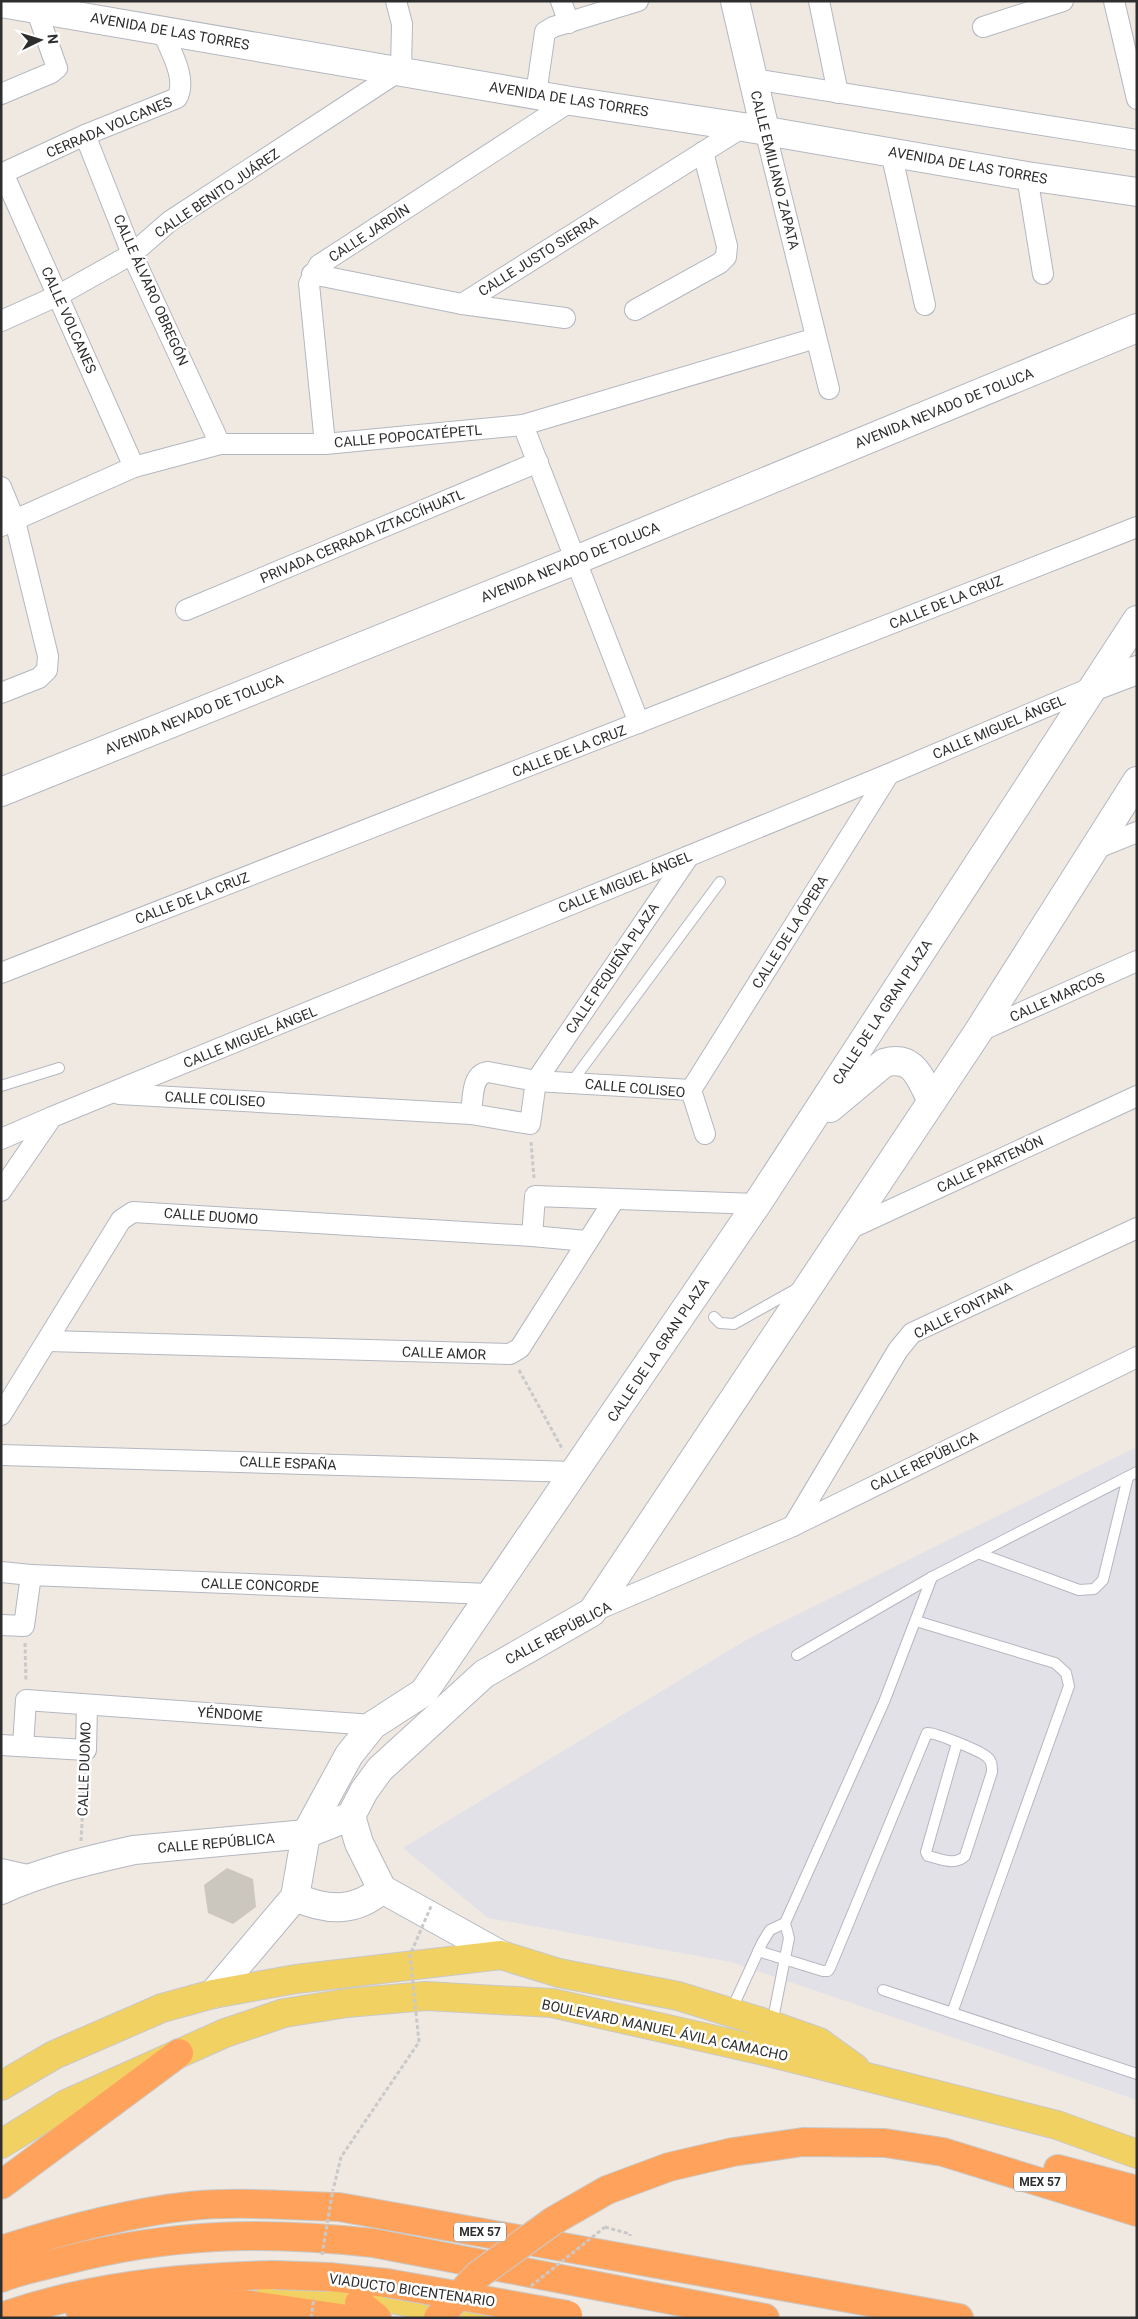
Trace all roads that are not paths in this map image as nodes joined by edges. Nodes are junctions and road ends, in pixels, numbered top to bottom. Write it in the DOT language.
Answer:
graph roads {
  1 [pos="396,1"];
  2 [pos="561,1"];
  3 [pos="638,1"];
  4 [pos="735,1"];
  5 [pos="819,1"];
  6 [pos="1063,1"];
  7 [pos="1114,1"];
  8 [pos="1,3"];
  9 [pos="36,9"];
  10 [pos="569,22"];
  11 [pos="983,27"];
  12 [pos="162,30"];
  13 [pos="401,70"];
  14 [pos="753,79"];
  15 [pos="838,93"];
  16 [pos="1,94"];
  17 [pos="536,94"];
  18 [pos="1137,99"];
  19 [pos="571,101"];
  20 [pos="754,128"];
  21 [pos="86,135"];
  22 [pos="1137,140"];
  23 [pos="703,152"];
  24 [pos="890,152"];
  25 [pos="2,173"];
  26 [pos="1027,176"];
  27 [pos="1137,192"];
  28 [pos="132,254"];
  29 [pos="312,274"];
  30 [pos="1043,274"];
  31 [pos="59,295"];
  32 [pos="462,304"];
  33 [pos="925,305"];
  34 [pos="635,310"];
  35 [pos="565,318"];
  36 [pos="1,321"];
  37 [pos="1137,328"];
  38 [pos="816,338"];
  39 [pos="829,389"];
  40 [pos="523,425"];
  41 [pos="220,444"];
  42 [pos="325,444"];
  43 [pos="538,462"];
  44 [pos="134,467"];
  45 [pos="1,487"];
  46 [pos="8,524"];
  47 [pos="1137,527"];
  48 [pos="576,560"];
  49 [pos="186,610"];
  50 [pos="1137,620"];
  51 [pos="1137,670"];
  52 [pos="1095,686"];
  53 [pos="1,693"];
  54 [pos="639,723"];
  55 [pos="889,774"];
  56 [pos="1137,781"];
  57 [pos="1,792"];
  58 [pos="1137,832"];
  59 [pos="1095,849"];
  60 [pos="689,856"];
  61 [pos="720,882"];
  62 [pos="1137,961"];
  63 [pos="1,973"];
  64 [pos="978,1032"];
  65 [pos="58,1068"];
  66 [pos="536,1081"];
  67 [pos="571,1083"];
  68 [pos="1,1086"];
  69 [pos="691,1090"];
  70 [pos="112,1094"];
  71 [pos="1137,1096"];
  72 [pos="932,1101"];
  73 [pos="471,1114"];
  74 [pos="52,1117"];
  75 [pos="809,1124"];
  76 [pos="705,1134"];
  77 [pos="1,1139"];
  78 [pos="1,1191"];
  79 [pos="614,1200"];
  80 [pos="757,1204"];
  81 [pos="1137,1228"];
  82 [pos="844,1232"];
  83 [pos="532,1236"];
  84 [pos="586,1241"];
  85 [pos="810,1282"];
  86 [pos="714,1317"];
  87 [pos="48,1341"];
  88 [pos="1137,1357"];
  89 [pos="1,1415"];
  90 [pos="1,1455"];
  91 [pos="575,1472"];
  92 [pos="1132,1475"];
  93 [pos="793,1526"];
  94 [pos="978,1553"];
  95 [pos="1,1572"];
  96 [pos="30,1576"];
  97 [pos="932,1577"];
  98 [pos="489,1594"];
  99 [pos="592,1612"];
  100 [pos="916,1621"];
  101 [pos="1,1625"];
  102 [pos="797,1655"];
  103 [pos="87,1705"];
  104 [pos="373,1725"];
  105 [pos="957,1743"];
  106 [pos="1,1745"];
  107 [pos="23,1746"];
  108 [pos="351,1816"];
  109 [pos="306,1834"];
  110 [pos="1,1869"];
  111 [pos="32,1876"];
  112 [pos="382,1889"];
  113 [pos="1,1890"];
  114 [pos="295,1897"];
  115 [pos="786,1923"];
  116 [pos="758,1952"];
  117 [pos="500,1955"];
  118 [pos="784,1960"];
  119 [pos="884,1990"];
  120 [pos="213,1994"];
  121 [pos="731,2012"];
  122 [pos="952,2013"];
  123 [pos="771,2025"];
  124 [pos="179,2053"];
  125 [pos="1137,2074"];
  126 [pos="868,2078"];
  127 [pos="1,2086"];
  128 [pos="1,2144"];
  129 [pos="943,2152"];
  130 [pos="1137,2154"];
  131 [pos="1,2185"];
  132 [pos="1137,2190"];
  133 [pos="1137,2212"];
  134 [pos="1,2250"];
  135 [pos="1,2278"];
  136 [pos="406,2302"];
  137 [pos="65,2307"];
  138 [pos="359,2313"];
  139 [pos="249,2314"];
  140 [pos="1,2317"];
  141 [pos="32,2318"];
  142 [pos="438,2318"];
  143 [pos="492,2318"];
  144 [pos="585,2318"];
  145 [pos="765,2318"];
  146 [pos="959,2318"];
  1 -- 13 [label="street"];
  2 -- 10 [label="street"];
  3 -- 10 [label="street"];
  4 -- 14 [label="street, CALLE EMILIANO ZAPATA"];
  5 -- 15 [label="street"];
  6 -- 11 [label="street"];
  7 -- 18 [label="street"];
  8 -- 9 [label="street, AVENIDA DE LAS TORRES"];
  9 -- 12 [label="street, AVENIDA DE LAS TORRES"];
  9 -- 16 [label="street"];
  10 -- 17 [label="street"];
  12 -- 13 [label="street, AVENIDA DE LAS TORRES"];
  12 -- 21 [label="street, CERRADA VOLCANES"];
  13 -- 17 [label="street, AVENIDA DE LAS TORRES"];
  13 -- 28 [label="street, CALLE BENITO JUÁREZ"];
  14 -- 15 [label="street"];
  14 -- 20 [label="street, CALLE EMILIANO ZAPATA"];
  15 -- 22 [label="street"];
  17 -- 19 [label="street, AVENIDA DE LAS TORRES"];
  19 -- 20 [label="street, AVENIDA DE LAS TORRES"];
  19 -- 29 [label="street, CALLE JARDÍN"];
  20 -- 23 [label="street, CALLE JUSTO SIERRA"];
  20 -- 24 [label="street, AVENIDA DE LAS TORRES"];
  20 -- 38 [label="street, CALLE EMILIANO ZAPATA"];
  21 -- 25 [label="street, CERRADA VOLCANES"];
  21 -- 28 [label="street, CALLE ÁLVARO OBREGÓN"];
  23 -- 32 [label="street, CALLE JUSTO SIERRA"];
  23 -- 34 [label="street"];
  24 -- 26 [label="street, AVENIDA DE LAS TORRES"];
  24 -- 33 [label="street"];
  25 -- 31 [label="street, CALLE VOLCANES"];
  26 -- 27 [label="street, AVENIDA DE LAS TORRES"];
  26 -- 30 [label="street"];
  28 -- 31 [label="street, CALLE BENITO JUÁREZ"];
  28 -- 41 [label="street, CALLE ÁLVARO OBREGÓN"];
  29 -- 32 [label="street"];
  29 -- 42 [label="street"];
  31 -- 36 [label="street, CALLE BENITO JUÁREZ"];
  31 -- 44 [label="street, CALLE VOLCANES"];
  32 -- 35 [label="street"];
  37 -- 48 [label="street, AVENIDA NEVADO DE TOLUCA"];
  38 -- 39 [label="street, CALLE EMILIANO ZAPATA"];
  38 -- 40 [label="street, CALLE POPOCATÉPETL"];
  40 -- 42 [label="street, CALLE POPOCATÉPETL"];
  40 -- 43 [label="street"];
  41 -- 42 [label="street, CALLE POPOCATÉPETL"];
  41 -- 44 [label="street, CALLE POPOCATÉPETL"];
  43 -- 48 [label="street"];
  43 -- 49 [label="street, PRIVADA CERRADA IZTACCÍHUATL"];
  44 -- 46 [label="street, CALLE POPOCATÉPETL"];
  45 -- 46 [label="street"];
  46 -- 53 [label="street"];
  47 -- 54 [label="street, CALLE DE LA CRUZ"];
  48 -- 54 [label="street"];
  48 -- 57 [label="street, AVENIDA NEVADO DE TOLUCA"];
  50 -- 52 [label="street, CALLE DE LA GRAN PLAZA"];
  51 -- 52 [label="street, CALLE MIGUEL ÁNGEL"];
  52 -- 55 [label="street, CALLE MIGUEL ÁNGEL"];
  52 -- 75 [label="street, CALLE DE LA GRAN PLAZA"];
  54 -- 63 [label="street, CALLE DE LA CRUZ"];
  55 -- 60 [label="street, CALLE MIGUEL ÁNGEL"];
  55 -- 69 [label="street, CALLE DE LA ÓPERA"];
  56 -- 59 [label="street"];
  58 -- 59 [label="street"];
  59 -- 64 [label="street"];
  60 -- 66 [label="street, CALLE PEQUEÑA PLAZA"];
  60 -- 70 [label="street, CALLE MIGUEL ÁNGEL"];
  61 -- 67 [label="lane"];
  62 -- 64 [label="street, CALLE MARCOS"];
  64 -- 72 [label="street"];
  65 -- 68 [label="lane"];
  66 -- 67 [label="street, CALLE COLISEO"];
  66 -- 73 [label="street, CALLE COLISEO"];
  66 -- 73 [label="street, CALLE COLISEO"];
  67 -- 69 [label="street, CALLE COLISEO"];
  69 -- 76 [label="street, CALLE COLISEO"];
  70 -- 73 [label="street, CALLE COLISEO"];
  70 -- 74 [label="street, CALLE COLISEO"];
  71 -- 82 [label="street, CALLE PARTENÓN"];
  72 -- 75 [label="street"];
  72 -- 82 [label="street"];
  74 -- 77 [label="street, CALLE COLISEO"];
  74 -- 78 [label="street"];
  75 -- 80 [label="street, CALLE DE LA GRAN PLAZA"];
  79 -- 80 [label="street"];
  79 -- 83 [label="street"];
  79 -- 84 [label="street"];
  80 -- 91 [label="street, CALLE DE LA GRAN PLAZA"];
  81 -- 93 [label="street, CALLE FONTANA"];
  82 -- 85 [label="street"];
  83 -- 84 [label="street, CALLE DUOMO"];
  83 -- 87 [label="street, CALLE DUOMO"];
  84 -- 87 [label="street, CALLE AMOR"];
  85 -- 86 [label="lane"];
  85 -- 99 [label="street"];
  87 -- 89 [label="street, CALLE DUOMO"];
  88 -- 93 [label="street, CALLE REPÚBLICA"];
  90 -- 91 [label="street, CALLE ESPAÑA"];
  91 -- 98 [label="street, CALLE DE LA GRAN PLAZA"];
  92 -- 94 [label="lane"];
  92 -- 94 [label="lane"];
  93 -- 99 [label="street, CALLE REPÚBLICA"];
  94 -- 97 [label="lane"];
  95 -- 96 [label="street"];
  96 -- 98 [label="street, CALLE CONCORDE"];
  96 -- 101 [label="street"];
  97 -- 100 [label="lane"];
  97 -- 102 [label="lane"];
  98 -- 104 [label="street, CALLE DE LA GRAN PLAZA"];
  99 -- 108 [label="street, CALLE REPÚBLICA"];
  100 -- 115 [label="lane"];
  100 -- 122 [label="lane"];
  103 -- 104 [label="street, YÉNDOME"];
  103 -- 107 [label="street, CALLE DUOMO"];
  103 -- 107 [label="street, CALLE DUOMO"];
  104 -- 109 [label="street, CALLE DE LA GRAN PLAZA"];
  105 -- 105 [label="lane"];
  105 -- 118 [label="lane"];
  106 -- 107 [label="street"];
  108 -- 109 [label="street, CALLE REPÚBLICA"];
  108 -- 112 [label="street"];
  109 -- 111 [label="street, CALLE REPÚBLICA"];
  109 -- 114 [label="street, CALLE DE LA GRAN PLAZA"];
  110 -- 111 [label="street"];
  111 -- 113 [label="street, CALLE REPÚBLICA"];
  112 -- 114 [label="street"];
  112 -- 117 [label="street"];
  114 -- 120 [label="street"];
  115 -- 116 [label="lane"];
  115 -- 118 [label="lane"];
  116 -- 118 [label="lane"];
  116 -- 121 [label="lane"];
  117 -- 120 [label="main road"];
  117 -- 121 [label="main road"];
  118 -- 123 [label="lane"];
  119 -- 122 [label="lane"];
  120 -- 127 [label="main road"];
  121 -- 123 [label="main road"];
  122 -- 125 [label="lane"];
  123 -- 126 [label="main road"];
  124 -- 126 [label="main road, BOULEVARD MANUEL ÁVILA CAMACHO"];
  124 -- 128 [label="main road, BOULEVARD MANUEL ÁVILA CAMACHO"];
  124 -- 131 [label="highway"];
  126 -- 130 [label="main road, BOULEVARD MANUEL ÁVILA CAMACHO"];
  129 -- 132 [label="highway"];
  129 -- 133 [label="highway, MEX 57"];
  129 -- 142 [label="highway, MEX 57, bridge"];
  134 -- 146 [label="highway, MEX 57"];
  135 -- 145 [label="highway, MEX 57"];
  136 -- 137 [label="main road"];
  136 -- 138 [label="main road"];
  136 -- 143 [label="main road"];
  137 -- 139 [label="highway"];
  137 -- 141 [label="main road"];
  138 -- 139 [label="highway"];
  140 -- 144 [label="highway, VIADUCTO BICENTENARIO, bridge"];
}
